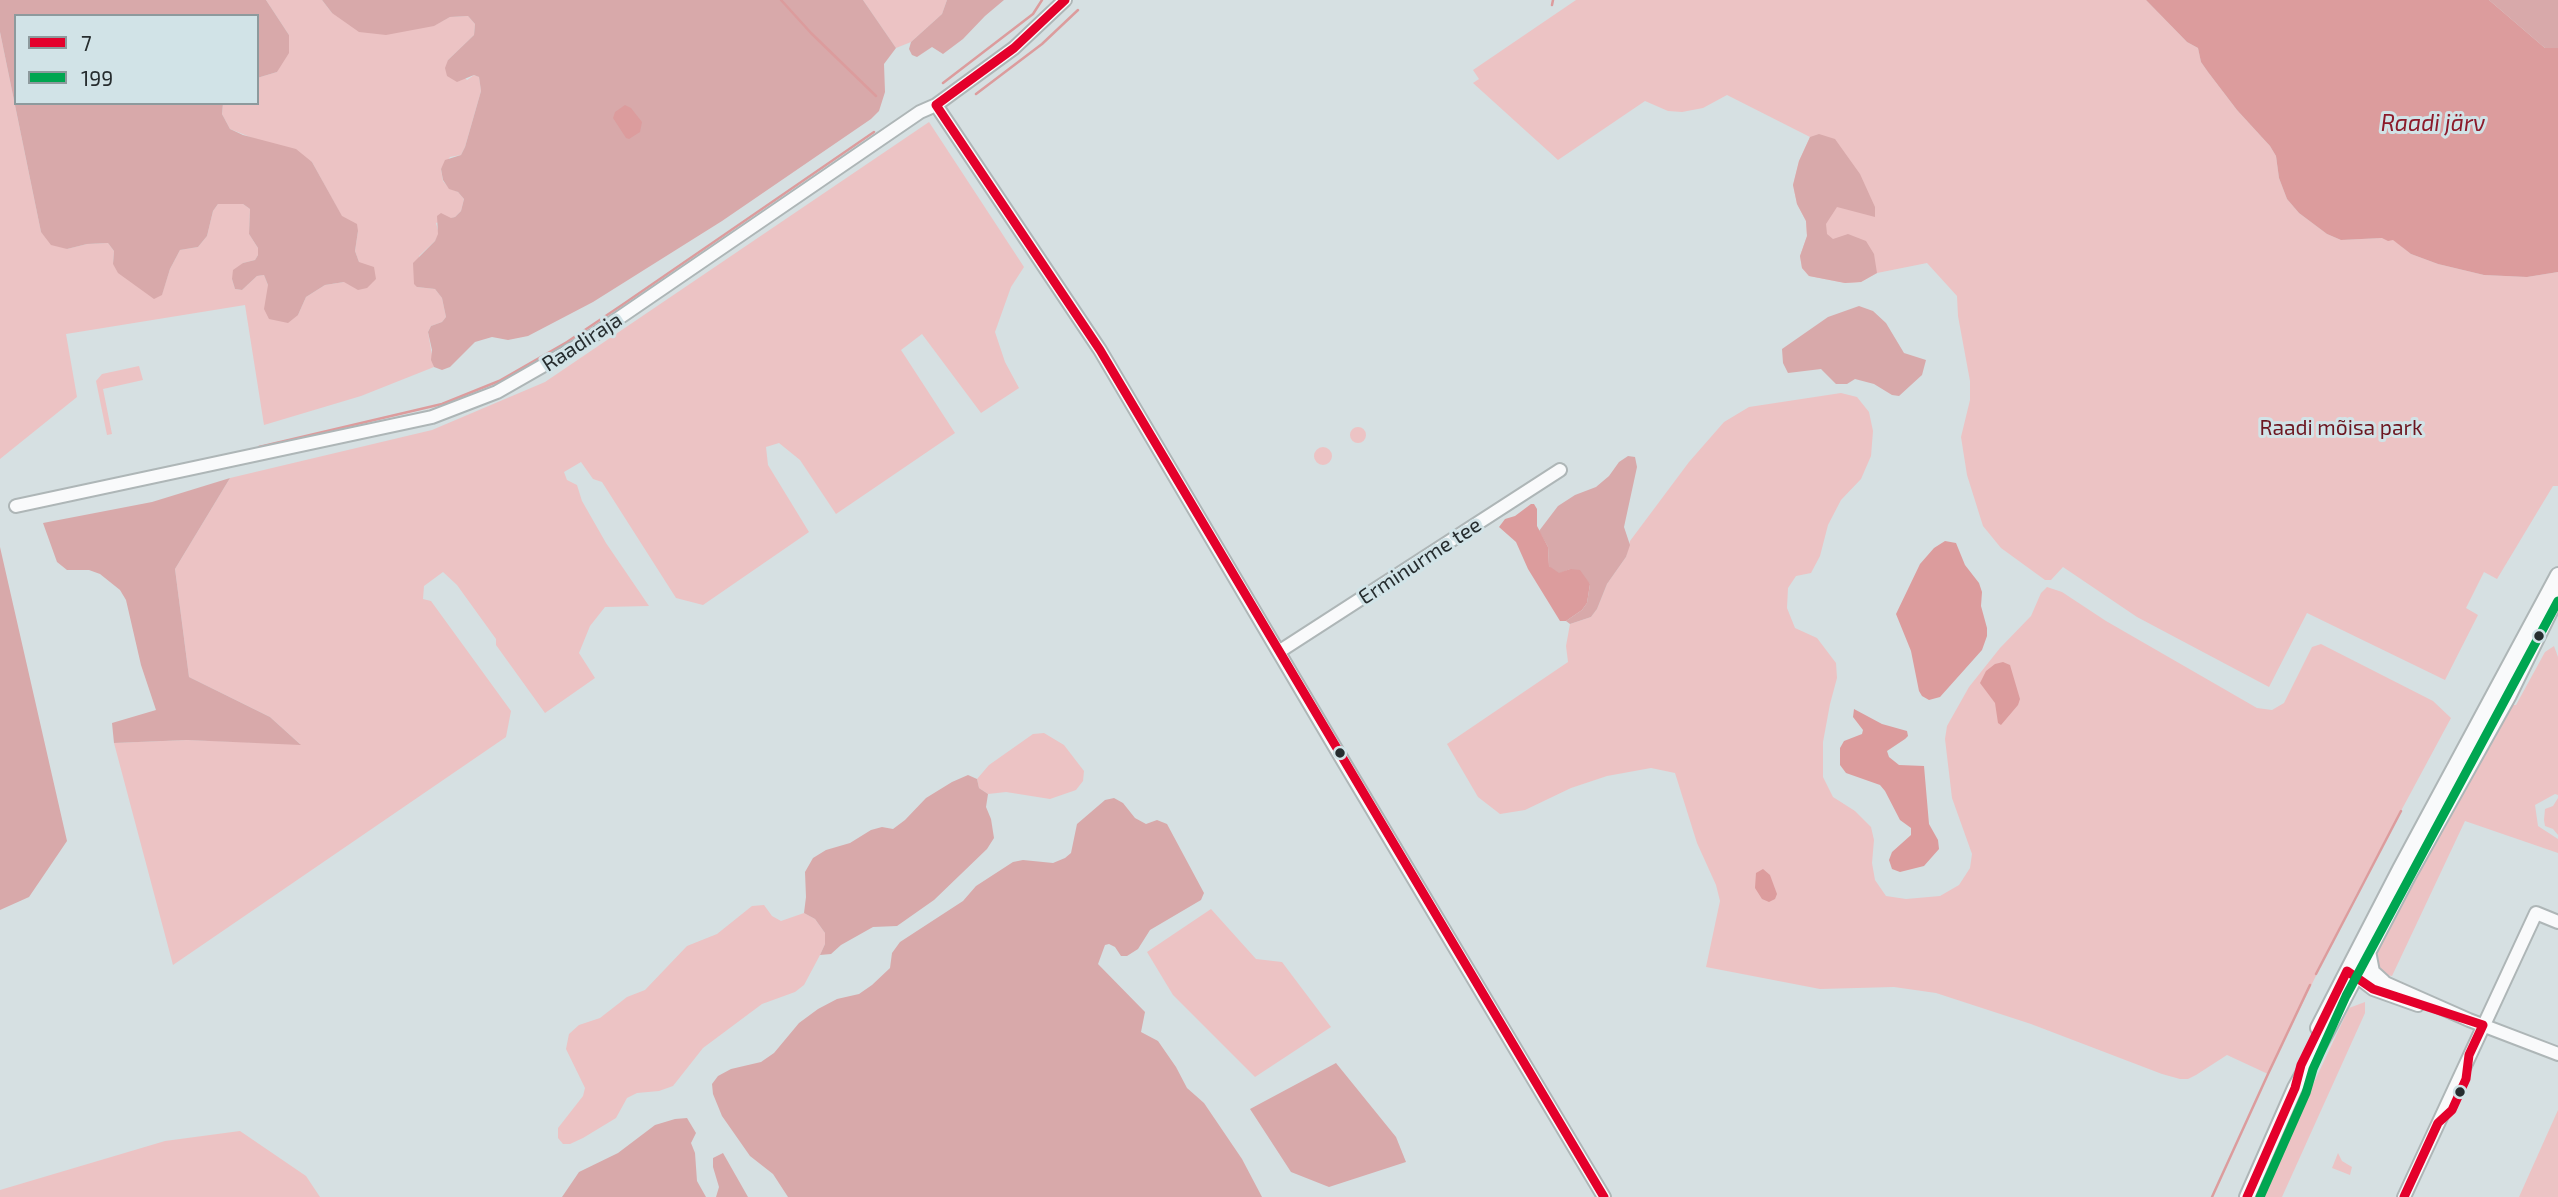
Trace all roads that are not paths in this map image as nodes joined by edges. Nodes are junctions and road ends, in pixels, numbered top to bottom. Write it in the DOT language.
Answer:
graph roads {
  1 [pos="1065,0"];
  2 [pos="936,105"];
  3 [pos="1560,470"];
  4 [pos="16,506"];
  5 [pos="2558,575"];
  6 [pos="2558,594"];
  7 [pos="1280,651"];
  8 [pos="2558,922"];
  9 [pos="2368,951"];
  10 [pos="2351,973"];
  11 [pos="2383,982"];
  12 [pos="2469,1020"];
  13 [pos="2483,1025"];
  14 [pos="2558,1054"];
  15 [pos="1604,1197"];
  16 [pos="2247,1197"];
  17 [pos="2404,1197"];
  1 -- 2 [label="street, Raadiraja"];
  2 -- 4 [label="street, Raadiraja"];
  2 -- 7 [label="street"];
  3 -- 7 [label="street, Erminurme tee"];
  5 -- 10 [label="main road"];
  6 -- 9 [label="main road"];
  7 -- 15 [label="street"];
  8 -- 13 [label="street"];
  9 -- 10 [label="main road"];
  9 -- 11 [label="main road"];
  10 -- 11 [label="street"];
  10 -- 12 [label="street"];
  10 -- 16 [label="main road"];
  11 -- 12 [label="street"];
  12 -- 13 [label="street"];
  13 -- 14 [label="street"];
  13 -- 17 [label="street"];
}
